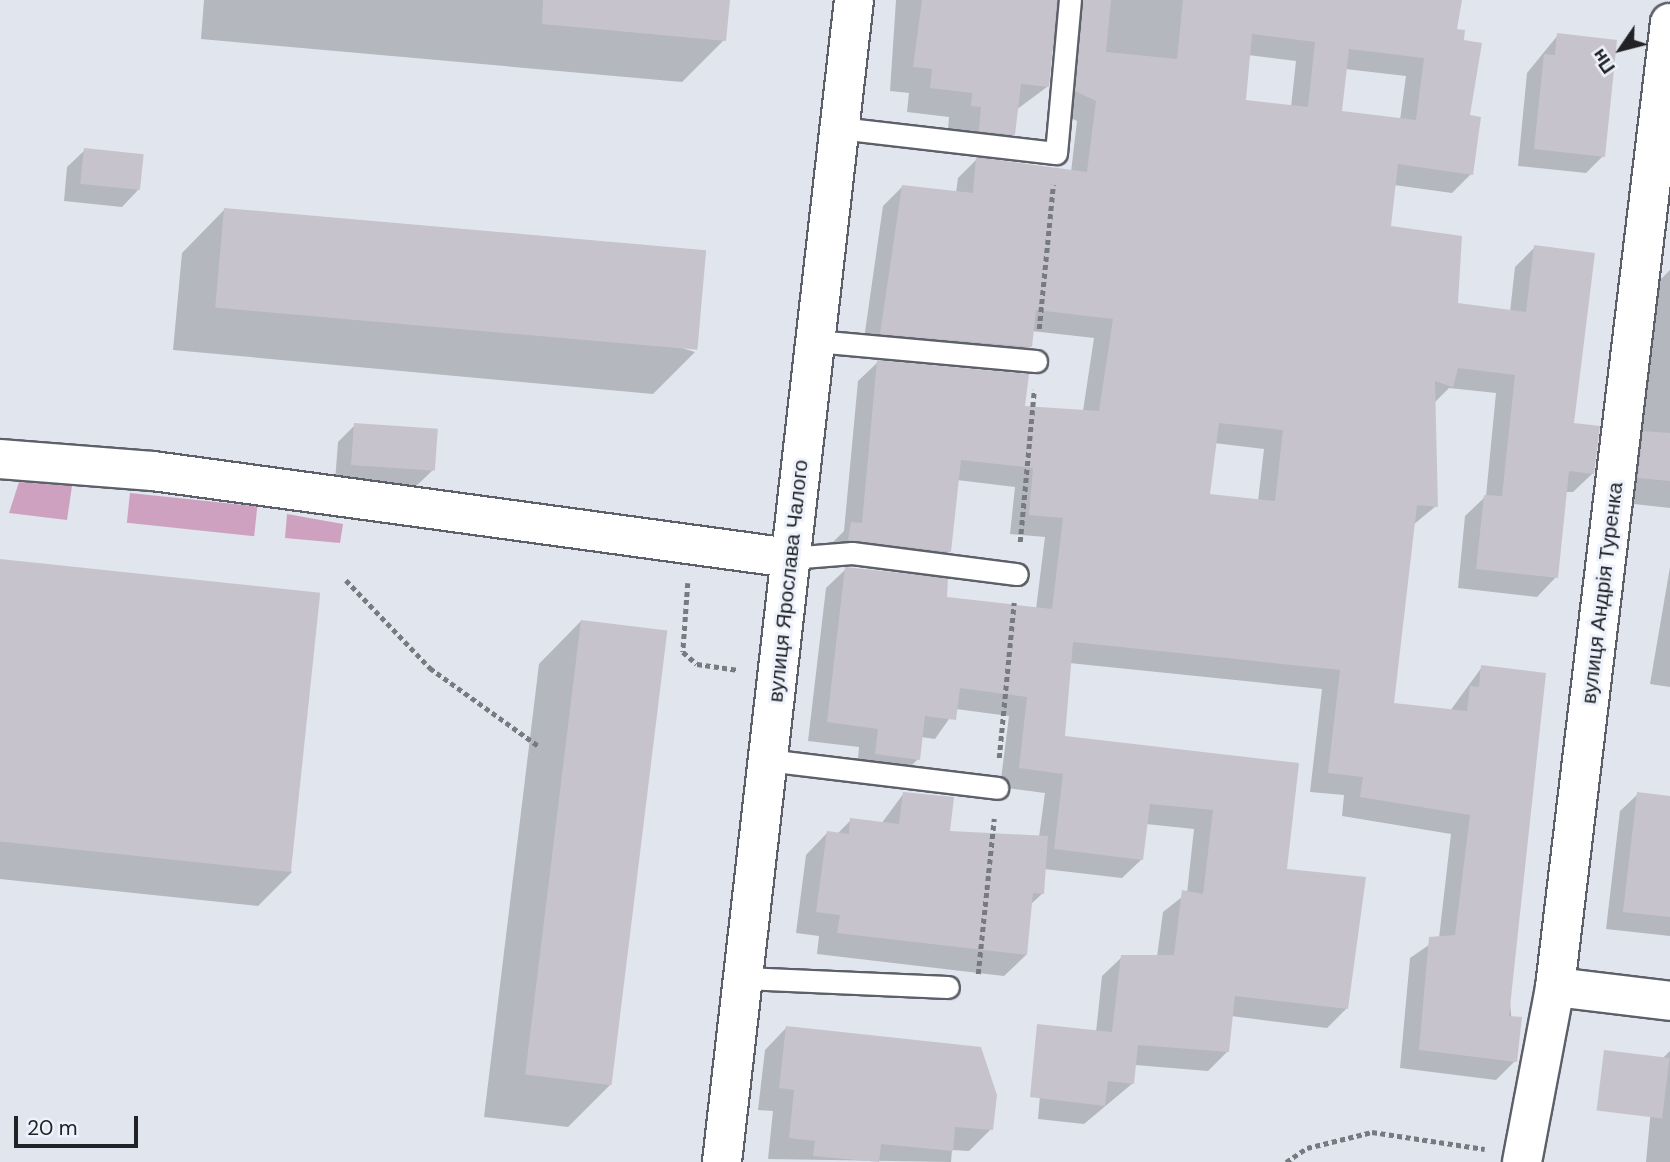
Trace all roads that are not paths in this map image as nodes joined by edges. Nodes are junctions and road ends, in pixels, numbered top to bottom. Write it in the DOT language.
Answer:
graph roads {
  1 [pos="853,0"];
  2 [pos="1070,0"];
  3 [pos="1670,23"];
  4 [pos="839,128"];
  5 [pos="815,341"];
  6 [pos="1036,361"];
  7 [pos="0,459"];
  8 [pos="790,558"];
  9 [pos="1016,582"];
  10 [pos="767,760"];
  11 [pos="996,798"];
  12 [pos="743,978"];
  13 [pos="948,986"];
  14 [pos="1555,988"];
  15 [pos="1670,1001"];
  16 [pos="1523,1158"];
  17 [pos="722,1162"];
  1 -- 4 [label="street, вулиця Ярослава Чалого"];
  2 -- 4 [label="lane"];
  3 -- 14 [label="street, вулиця Андрія Туренка"];
  4 -- 5 [label="street, вулиця Ярослава Чалого"];
  5 -- 6 [label="lane"];
  5 -- 8 [label="street, вулиця Ярослава Чалого"];
  7 -- 8 [label="street"];
  8 -- 9 [label="lane"];
  8 -- 10 [label="street, вулиця Ярослава Чалого"];
  10 -- 11 [label="lane"];
  10 -- 12 [label="street, вулиця Ярослава Чалого"];
  12 -- 13 [label="lane"];
  12 -- 17 [label="street, вулиця Ярослава Чалого"];
  14 -- 15 [label="street"];
  14 -- 16 [label="street, вулиця Андрія Туренка"];
}
